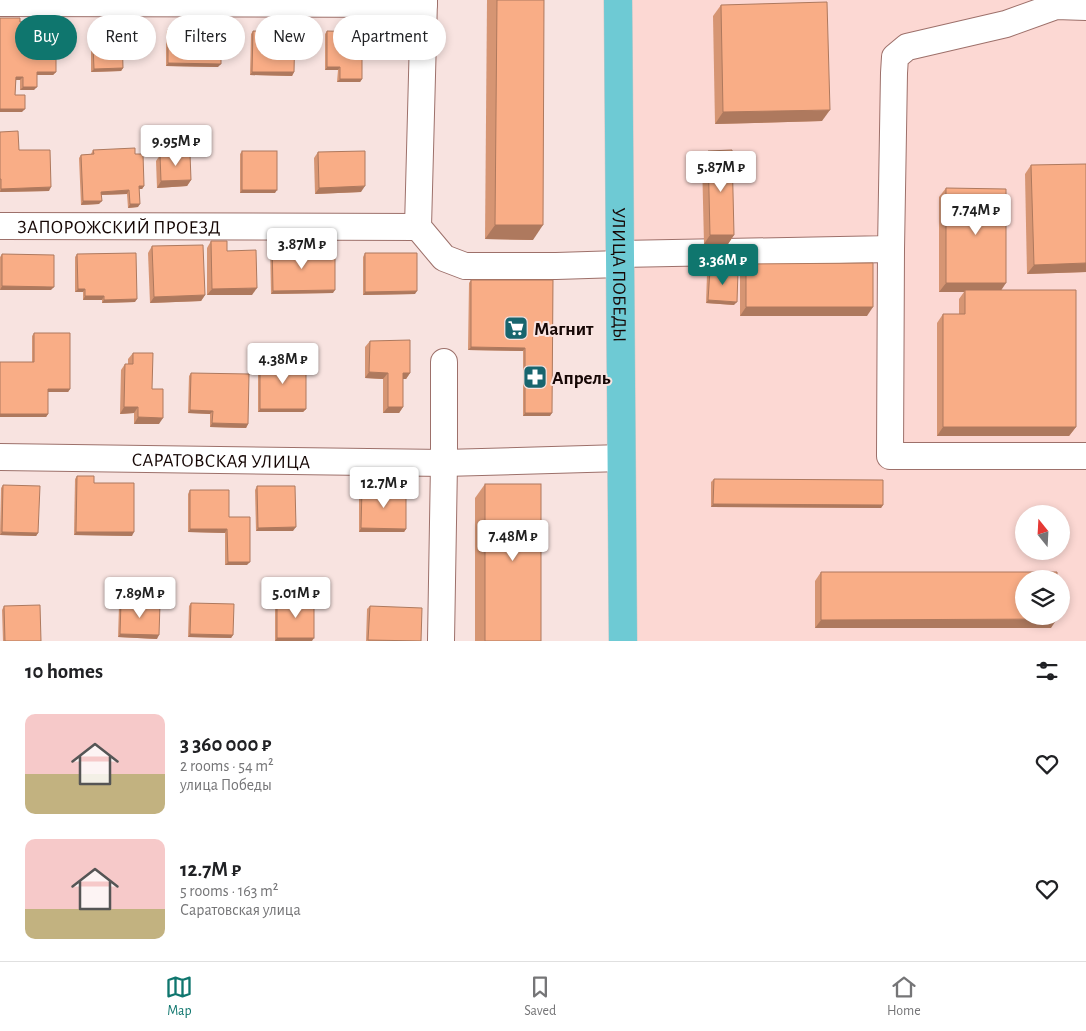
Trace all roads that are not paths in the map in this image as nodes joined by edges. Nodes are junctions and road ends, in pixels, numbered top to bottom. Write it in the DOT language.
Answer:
graph roads {
  1 [pos="618,0"];
  2 [pos="424,2"];
  3 [pos="0,3"];
  4 [pos="1086,7"];
  5 [pos="0,226"];
  6 [pos="418,226"];
  7 [pos="891,248"];
  8 [pos="620,259"];
  9 [pos="444,362"];
  10 [pos="1086,456"];
  11 [pos="0,457"];
  12 [pos="622,458"];
  13 [pos="444,463"];
  14 [pos="440,641"];
  15 [pos="623,641"];
  1 -- 8 [label="main road, УЛИЦА ПОБЕДЫ"];
  2 -- 3 [label="street"];
  2 -- 6 [label="street"];
  4 -- 7 [label="street"];
  5 -- 6 [label="street, ЗАПОРОЖСКИЙ ПРОЕЗД"];
  6 -- 8 [label="street"];
  7 -- 8 [label="street"];
  7 -- 10 [label="street"];
  8 -- 12 [label="main road, УЛИЦА ПОБЕДЫ"];
  9 -- 13 [label="street"];
  11 -- 13 [label="street, САРАТОВСКАЯ УЛИЦА"];
  12 -- 13 [label="street, САРАТОВСКАЯ УЛИЦА"];
  12 -- 15 [label="main road, УЛИЦА ПОБЕДЫ"];
  13 -- 14 [label="street"];
}
